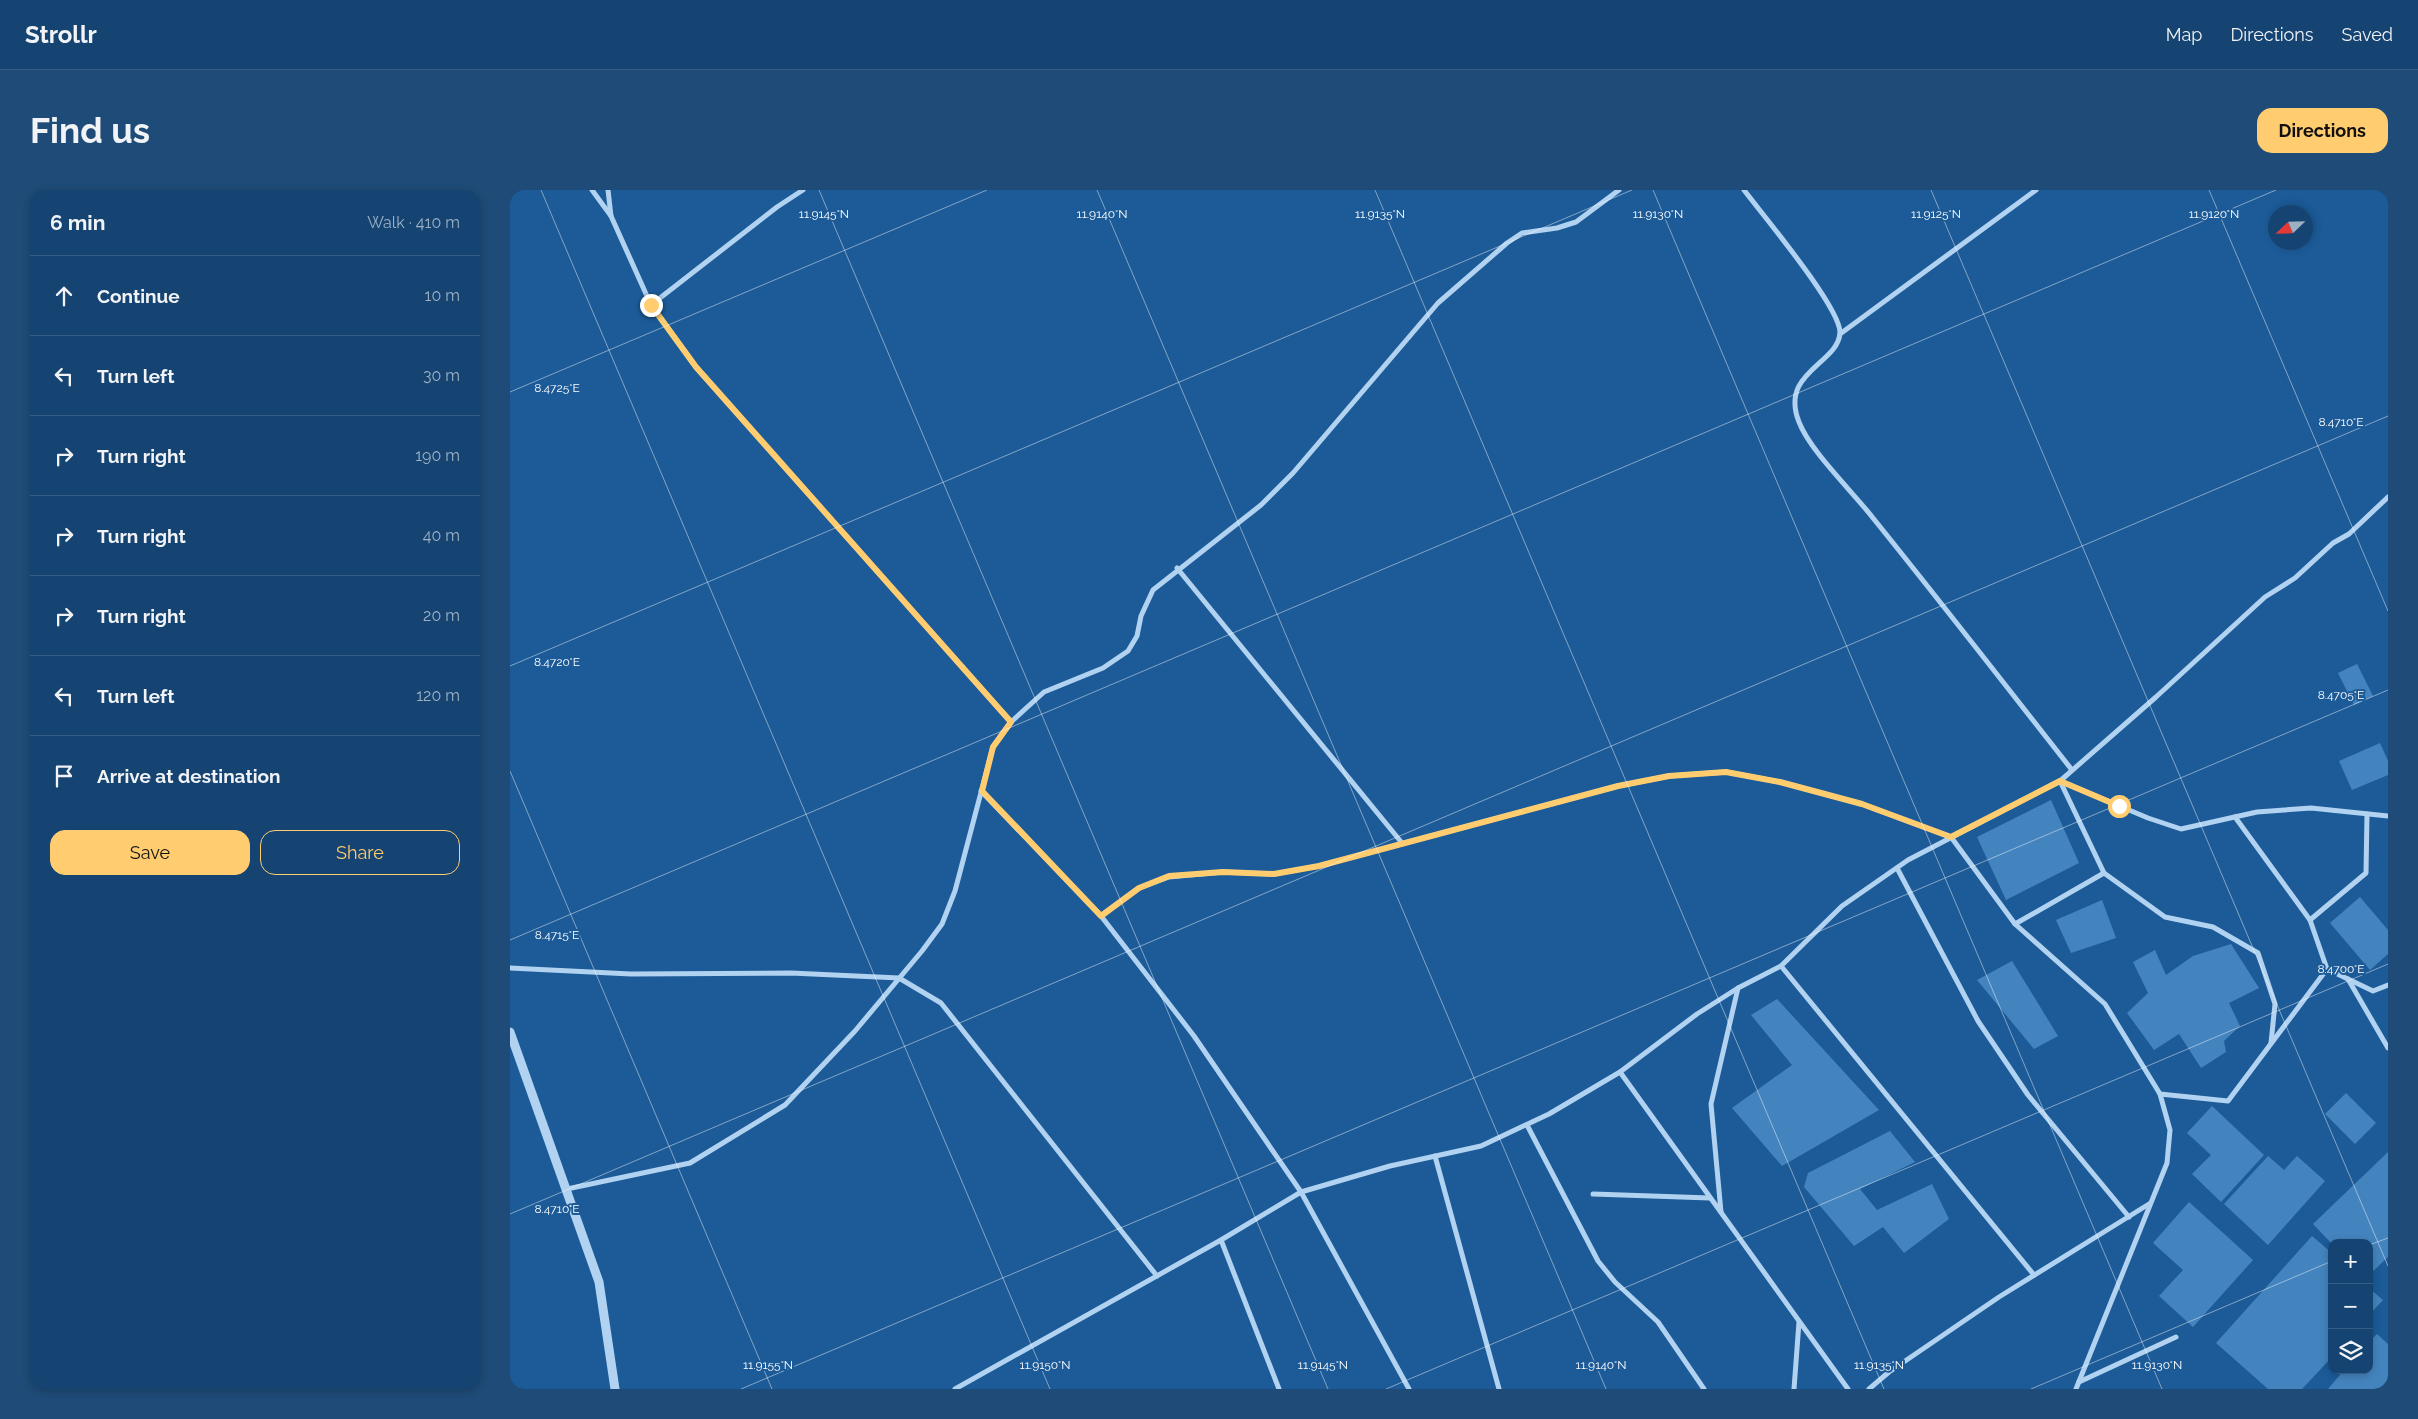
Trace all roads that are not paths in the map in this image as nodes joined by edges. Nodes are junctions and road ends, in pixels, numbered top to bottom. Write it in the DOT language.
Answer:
graph roads {
  1 [pos="592,190"];
  2 [pos="608,190"];
  3 [pos="803,190"];
  4 [pos="1619,190"];
  5 [pos="1744,190"];
  6 [pos="2036,190"];
  7 [pos="611,216"];
  8 [pos="651,305"];
  9 [pos="1840,334"];
  10 [pos="2388,497"];
  11 [pos="1177,568"];
  12 [pos="1011,722"];
  13 [pos="2072,770"];
  14 [pos="2060,781"];
  15 [pos="982,791"];
  16 [pos="2366,814"];
  17 [pos="2388,816"];
  18 [pos="2235,817"];
  19 [pos="1951,837"];
  20 [pos="1402,842"];
  21 [pos="1897,868"];
  22 [pos="2104,873"];
  23 [pos="1101,916"];
  24 [pos="2310,920"];
  25 [pos="2015,924"];
  26 [pos="1781,966"];
  27 [pos="510,968"];
  28 [pos="2328,969"];
  29 [pos="899,978"];
  30 [pos="2348,979"];
  31 [pos="2388,985"];
  32 [pos="1738,988"];
  33 [pos="510,1032"];
  34 [pos="2272,1043"];
  35 [pos="2388,1048"];
  36 [pos="1620,1072"];
  37 [pos="2160,1094"];
  38 [pos="1527,1125"];
  39 [pos="1435,1156"];
  40 [pos="567,1189"];
  41 [pos="1301,1192"];
  42 [pos="1593,1194"];
  43 [pos="1710,1198"];
  44 [pos="2149,1204"];
  45 [pos="1721,1212"];
  46 [pos="2129,1217"];
  47 [pos="1221,1240"];
  48 [pos="2034,1275"];
  49 [pos="1158,1276"];
  50 [pos="1799,1321"];
  51 [pos="2176,1337"];
  52 [pos="2079,1382"];
  53 [pos="615,1389"];
  54 [pos="955,1389"];
  55 [pos="1279,1389"];
  56 [pos="1409,1389"];
  57 [pos="1499,1389"];
  58 [pos="1704,1389"];
  59 [pos="1794,1389"];
  60 [pos="1848,1389"];
  61 [pos="1868,1389"];
  62 [pos="2076,1389"];
  1 -- 7 [label="street"];
  2 -- 7 [label="street"];
  3 -- 8 [label="street"];
  4 -- 11 [label="street"];
  5 -- 9 [label="street"];
  6 -- 9 [label="street"];
  7 -- 8 [label="street"];
  8 -- 12 [label="street"];
  9 -- 13 [label="street"];
  10 -- 13 [label="street"];
  11 -- 12 [label="street"];
  11 -- 20 [label="street"];
  12 -- 15 [label="street"];
  13 -- 14 [label="street"];
  14 -- 18 [label="street"];
  14 -- 19 [label="street"];
  14 -- 22 [label="street"];
  15 -- 23 [label="street"];
  15 -- 29 [label="street"];
  16 -- 17 [label="street"];
  16 -- 18 [label="street"];
  16 -- 24 [label="street"];
  18 -- 24 [label="street"];
  19 -- 20 [label="street"];
  19 -- 21 [label="street"];
  19 -- 25 [label="street"];
  20 -- 23 [label="street"];
  21 -- 26 [label="street"];
  21 -- 46 [label="street"];
  22 -- 25 [label="street"];
  22 -- 34 [label="street"];
  23 -- 41 [label="street"];
  24 -- 28 [label="street"];
  25 -- 37 [label="street"];
  26 -- 32 [label="street"];
  26 -- 48 [label="street"];
  27 -- 29 [label="street"];
  28 -- 30 [label="street"];
  28 -- 34 [label="street"];
  29 -- 40 [label="street"];
  29 -- 49 [label="street"];
  30 -- 31 [label="street"];
  30 -- 35 [label="street"];
  32 -- 36 [label="street"];
  32 -- 45 [label="street"];
  33 -- 40 [label="street"];
  34 -- 37 [label="street"];
  36 -- 38 [label="street"];
  36 -- 43 [label="street"];
  37 -- 44 [label="street"];
  38 -- 39 [label="street"];
  38 -- 58 [label="street"];
  39 -- 41 [label="street"];
  39 -- 57 [label="street"];
  40 -- 53 [label="street"];
  41 -- 47 [label="street"];
  41 -- 56 [label="street"];
  42 -- 43 [label="street"];
  43 -- 45 [label="street"];
  44 -- 46 [label="street"];
  44 -- 52 [label="street"];
  45 -- 50 [label="street"];
  46 -- 48 [label="street"];
  47 -- 49 [label="street"];
  47 -- 55 [label="street"];
  48 -- 61 [label="street"];
  49 -- 54 [label="street"];
  50 -- 59 [label="street"];
  50 -- 60 [label="street"];
  51 -- 52 [label="street"];
  52 -- 62 [label="street"];
}
